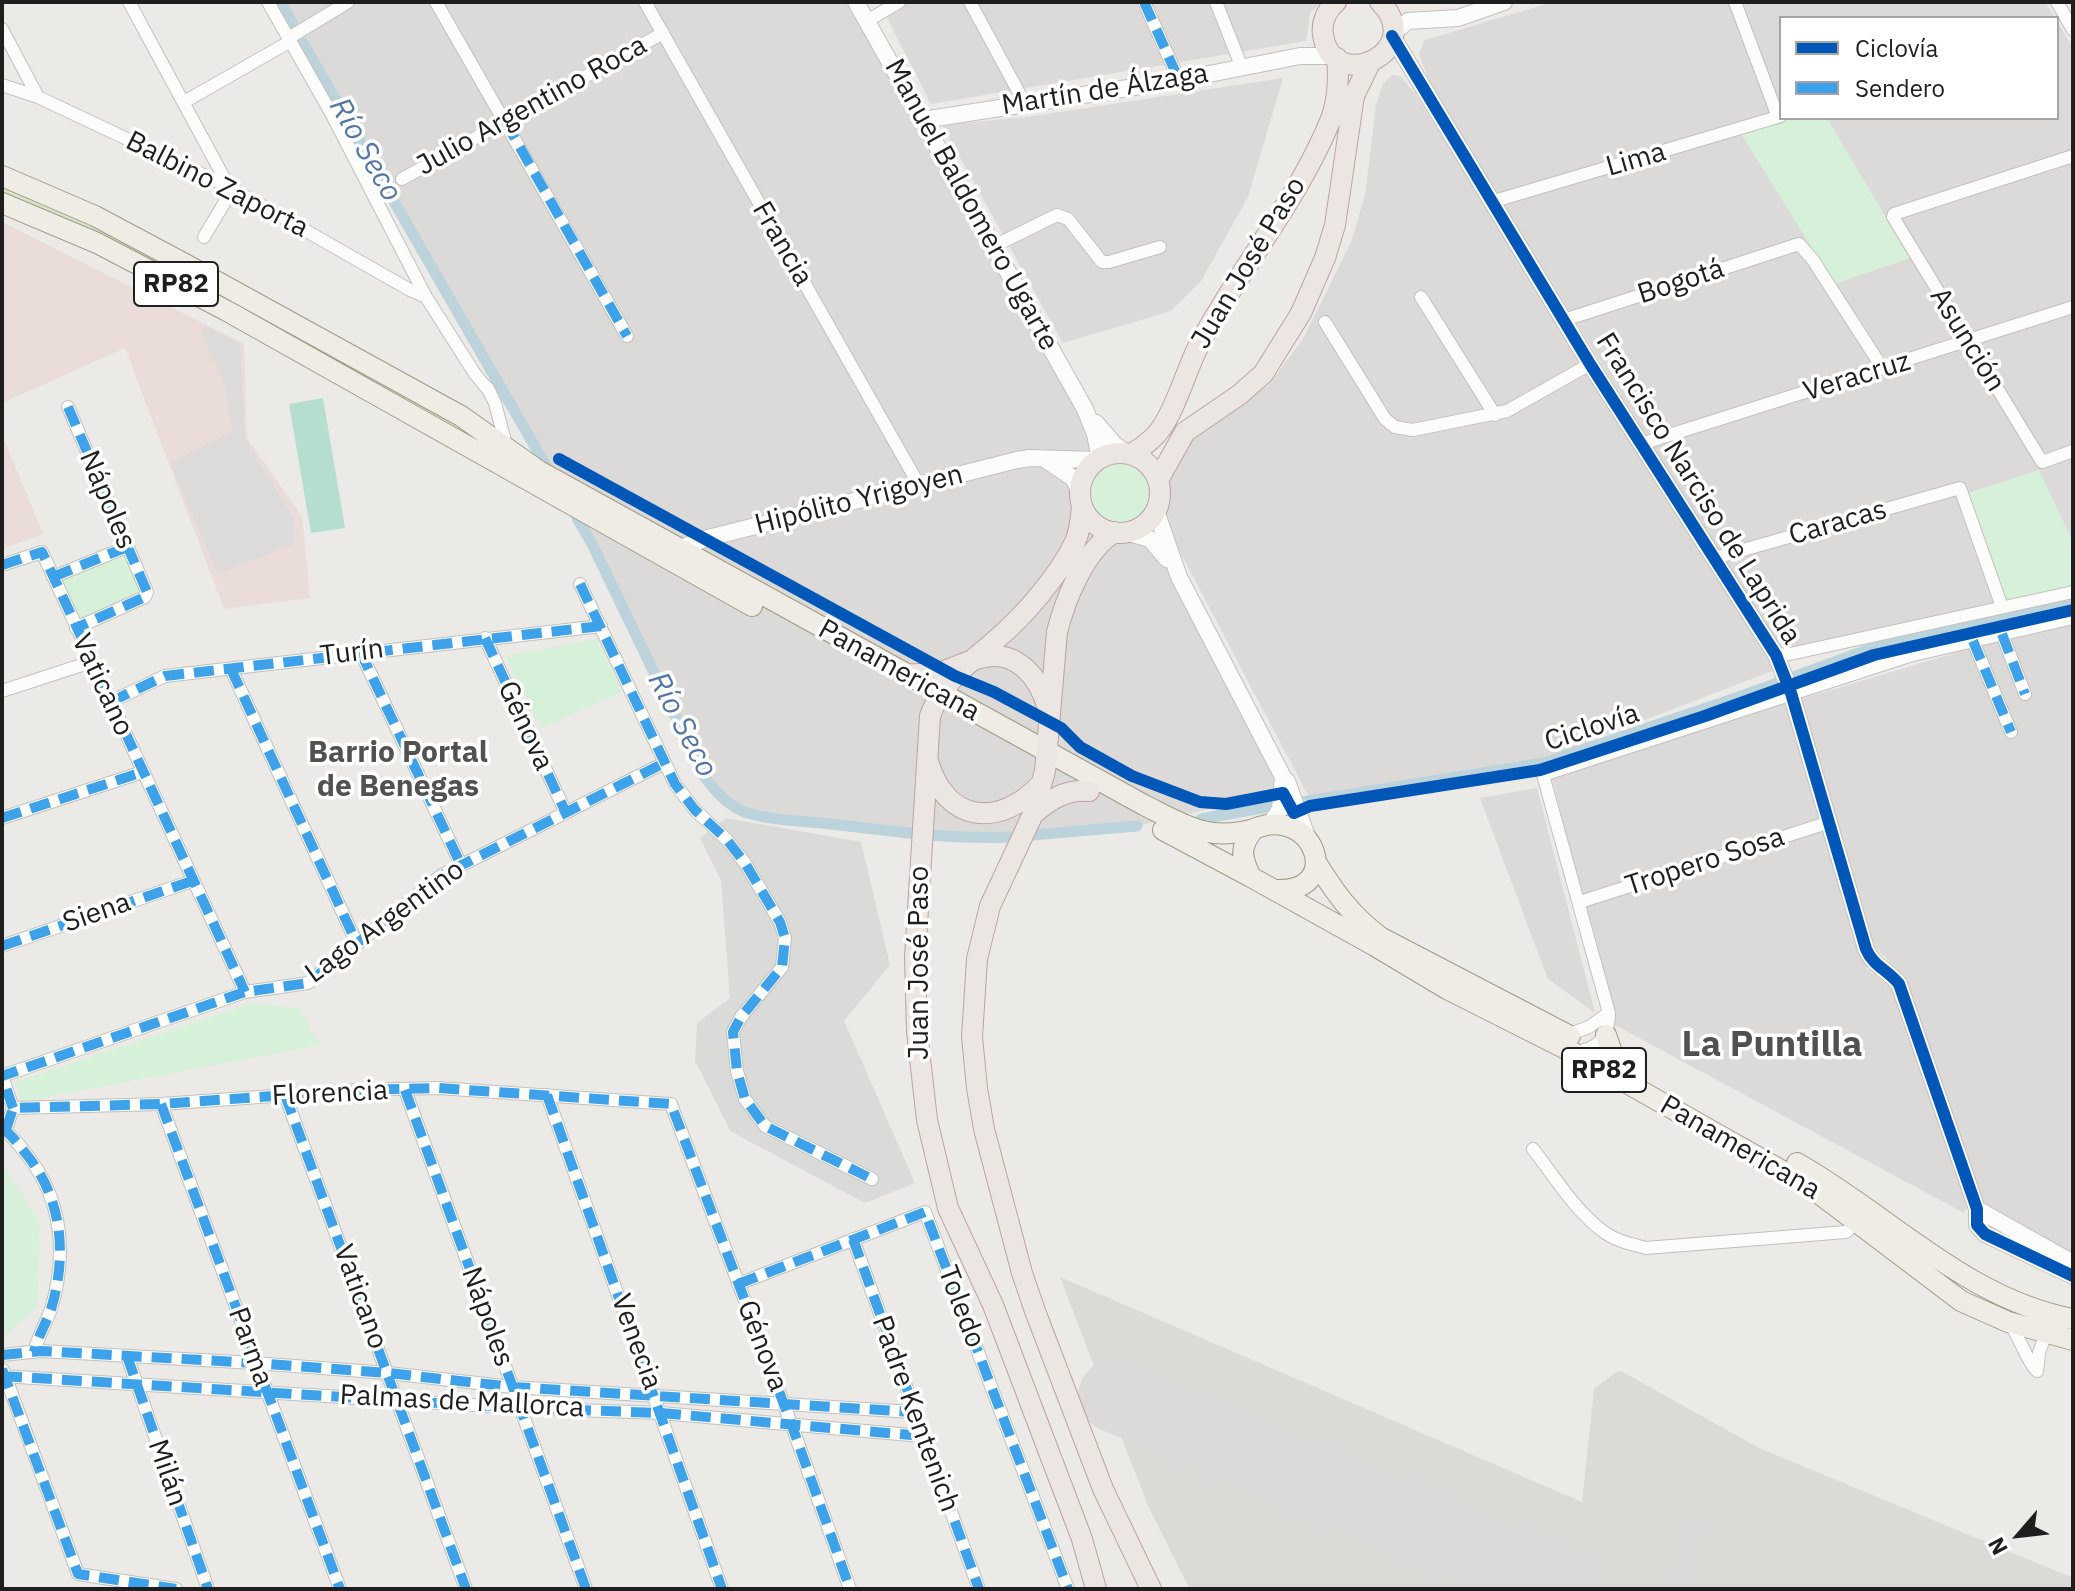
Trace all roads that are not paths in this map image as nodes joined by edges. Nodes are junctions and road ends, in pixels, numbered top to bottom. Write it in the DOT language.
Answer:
graph roads {
  1 [pos="129,2"];
  2 [pos="268,2"];
  3 [pos="348,2"];
  4 [pos="436,2"];
  5 [pos="645,2"];
  6 [pos="856,2"];
  7 [pos="899,2"];
  8 [pos="970,2"];
  9 [pos="1144,2"];
  10 [pos="1216,2"];
  11 [pos="1735,2"];
  12 [pos="2057,2"];
  13 [pos="1500,3"];
  14 [pos="1382,5"];
  15 [pos="1330,11"];
  16 [pos="867,21"];
  17 [pos="2072,28"];
  18 [pos="2,29"];
  19 [pos="663,33"];
  20 [pos="295,35"];
  21 [pos="1396,41"];
  22 [pos="1335,57"];
  23 [pos="1287,59"];
  24 [pos="1374,61"];
  25 [pos="1242,68"];
  26 [pos="1179,80"];
  27 [pos="2,85"];
  28 [pos="1421,85"];
  29 [pos="38,97"];
  30 [pos="184,102"];
  31 [pos="1024,102"];
  32 [pos="331,113"];
  33 [pos="1779,117"];
  34 [pos="923,120"];
  35 [pos="505,121"];
  36 [pos="2073,156"];
  37 [pos="5,177"];
  38 [pos="402,179"];
  39 [pos="229,187"];
  40 [pos="2,201"];
  41 [pos="1491,202"];
  42 [pos="204,237"];
  43 [pos="994,246"];
  44 [pos="1160,247"];
  45 [pos="426,297"];
  46 [pos="1421,297"];
  47 [pos="232,302"];
  48 [pos="2073,307"];
  49 [pos="1564,320"];
  50 [pos="1325,322"];
  51 [pos="627,336"];
  52 [pos="1968,342"];
  53 [pos="1590,364"];
  54 [pos="1883,369"];
  55 [pos="490,392"];
  56 [pos="68,407"];
  57 [pos="1085,409"];
  58 [pos="1495,415"];
  59 [pos="1641,444"];
  60 [pos="2073,451"];
  61 [pos="509,453"];
  62 [pos="1130,454"];
  63 [pos="1041,458"];
  64 [pos="1098,459"];
  65 [pos="544,480"];
  66 [pos="1158,480"];
  67 [pos="919,485"];
  68 [pos="1081,499"];
  69 [pos="572,501"];
  70 [pos="1156,511"];
  71 [pos="1121,532"];
  72 [pos="127,547"];
  73 [pos="677,549"];
  74 [pos="1715,558"];
  75 [pos="2,565"];
  76 [pos="53,577"];
  77 [pos="1179,577"];
  78 [pos="580,584"];
  79 [pos="2073,592"];
  80 [pos="2002,607"];
  81 [pos="2073,618"];
  82 [pos="601,626"];
  83 [pos="76,628"];
  84 [pos="2002,634"];
  85 [pos="485,638"];
  86 [pos="1973,641"];
  87 [pos="360,651"];
  88 [pos="1776,655"];
  89 [pos="91,662"];
  90 [pos="966,663"];
  91 [pos="231,669"];
  92 [pos="906,675"];
  93 [pos="2,691"];
  94 [pos="1791,693"];
  95 [pos="2025,694"];
  96 [pos="937,700"];
  97 [pos="110,702"];
  98 [pos="1051,716"];
  99 [pos="2011,732"];
  100 [pos="926,754"];
  101 [pos="664,763"];
  102 [pos="1278,766"];
  103 [pos="1044,768"];
  104 [pos="143,772"];
  105 [pos="1089,791"];
  106 [pos="566,813"];
  107 [pos="1033,814"];
  108 [pos="2,818"];
  109 [pos="1830,822"];
  110 [pos="1262,827"];
  111 [pos="1313,852"];
  112 [pos="461,865"];
  113 [pos="1251,877"];
  114 [pos="192,881"];
  115 [pos="1275,890"];
  116 [pos="1580,902"];
  117 [pos="357,944"];
  118 [pos="2,946"];
  119 [pos="245,992"];
  120 [pos="1609,1013"];
  121 [pos="1584,1042"];
  122 [pos="2,1076"];
  123 [pos="405,1090"];
  124 [pos="285,1095"];
  125 [pos="547,1095"];
  126 [pos="161,1104"];
  127 [pos="671,1104"];
  128 [pos="13,1108"];
  129 [pos="4,1129"];
  130 [pos="1533,1149"];
  131 [pos="872,1179"];
  132 [pos="1977,1209"];
  133 [pos="1859,1221"];
  134 [pos="853,1239"];
  135 [pos="2073,1263"];
  136 [pos="2073,1276"];
  137 [pos="738,1284"];
  138 [pos="2047,1312"];
  139 [pos="2073,1319"];
  140 [pos="2008,1322"];
  141 [pos="2047,1335"];
  142 [pos="2073,1340"];
  143 [pos="34,1352"];
  144 [pos="2,1355"];
  145 [pos="127,1356"];
  146 [pos="255,1363"];
  147 [pos="3,1373"];
  148 [pos="388,1373"];
  149 [pos="135,1383"];
  150 [pos="513,1387"];
  151 [pos="265,1390"];
  152 [pos="655,1395"];
  153 [pos="398,1399"];
  154 [pos="784,1405"];
  155 [pos="520,1408"];
  156 [pos="913,1412"];
  157 [pos="661,1413"];
  158 [pos="792,1426"];
  159 [pos="922,1436"];
  160 [pos="176,1589"];
  161 [pos="208,1589"];
  162 [pos="340,1589"];
  163 [pos="466,1589"];
  164 [pos="586,1589"];
  165 [pos="722,1589"];
  166 [pos="850,1589"];
  167 [pos="979,1589"];
  168 [pos="1068,1589"];
  169 [pos="1096,1589"];
  170 [pos="1151,1589"];
  1 -- 30 [label="street"];
  2 -- 20 [label="street"];
  3 -- 20 [label="street"];
  4 -- 35 [label="street"];
  5 -- 19 [label="street, Francia"];
  6 -- 16 [label="street, Manuel Baldomero Ugarte"];
  7 -- 16 [label="street"];
  8 -- 31 [label="street"];
  9 -- 26 [label="street"];
  10 -- 25 [label="street"];
  11 -- 33 [label="street"];
  12 -- 17 [label="street"];
  13 -- 14 [label="street"];
  13 -- 21 [label="street"];
  14 -- 21 [label="highway"];
  15 -- 22 [label="highway, Juan José Paso"];
  15 -- 23 [label="street, Martín de Álzaga"];
  16 -- 34 [label="street, Manuel Baldomero Ugarte"];
  18 -- 29 [label="street"];
  19 -- 35 [label="street, Julio Argentino Roca"];
  19 -- 67 [label="street, Francia"];
  20 -- 30 [label="street"];
  20 -- 32 [label="street"];
  21 -- 24 [label="highway, Juan José Paso"];
  21 -- 28 [label="street, Francisco Narciso de Laprida"];
  22 -- 23 [label="street, Martín de Álzaga"];
  22 -- 24 [label="highway"];
  22 -- 62 [label="highway, Juan José Paso"];
  23 -- 25 [label="street, Martín de Álzaga"];
  24 -- 28 [label="street, Francisco Narciso de Laprida"];
  24 -- 66 [label="highway, Juan José Paso"];
  25 -- 26 [label="street, Martín de Álzaga"];
  26 -- 31 [label="street, Martín de Álzaga"];
  27 -- 29 [label="street, Balbino Zaporta"];
  28 -- 41 [label="street, Francisco Narciso de Laprida"];
  29 -- 39 [label="street, Balbino Zaporta"];
  30 -- 39 [label="street"];
  31 -- 34 [label="street, Martín de Álzaga"];
  32 -- 45 [label="street"];
  32 -- 55 [label="street"];
  33 -- 41 [label="street, Lima"];
  34 -- 43 [label="street, Manuel Baldomero Ugarte"];
  35 -- 38 [label="street, Julio Argentino Roca"];
  35 -- 51 [label="street"];
  36 -- 52 [label="street, Asunción"];
  37 -- 40 [label="main road"];
  37 -- 47 [label="main road"];
  39 -- 42 [label="street"];
  39 -- 45 [label="street, Balbino Zaporta"];
  40 -- 47 [label="main road, RP82"];
  41 -- 49 [label="street, Francisco Narciso de Laprida"];
  43 -- 44 [label="street"];
  43 -- 57 [label="street, Manuel Baldomero Ugarte"];
  45 -- 55 [label="street"];
  46 -- 58 [label="street"];
  47 -- 61 [label="main road"];
  47 -- 65 [label="main road, RP82"];
  48 -- 52 [label="street, Veracruz"];
  49 -- 53 [label="street, Francisco Narciso de Laprida"];
  49 -- 54 [label="street, Bogotá"];
  50 -- 58 [label="street"];
  52 -- 54 [label="street, Veracruz"];
  52 -- 60 [label="street, Asunción"];
  53 -- 58 [label="street"];
  53 -- 59 [label="street, Francisco Narciso de Laprida"];
  54 -- 59 [label="street, Veracruz"];
  55 -- 61 [label="street"];
  56 -- 72 [label="street, Nápoles"];
  57 -- 62 [label="street, Manuel Baldomero Ugarte"];
  57 -- 64 [label="street, Manuel Baldomero Ugarte"];
  59 -- 74 [label="street, Francisco Narciso de Laprida"];
  61 -- 65 [label="main road"];
  62 -- 64 [label="highway"];
  62 -- 66 [label="highway"];
  63 -- 64 [label="street, Hipólito Yrigoyen"];
  63 -- 67 [label="street, Hipólito Yrigoyen"];
  63 -- 68 [label="street"];
  64 -- 68 [label="highway"];
  65 -- 69 [label="main road"];
  66 -- 70 [label="highway"];
  67 -- 73 [label="street, Hipólito Yrigoyen"];
  68 -- 71 [label="highway"];
  68 -- 90 [label="highway, Juan José Paso"];
  69 -- 73 [label="main road, Panamericana / RP82"];
  69 -- 96 [label="main road, Panamericana / RP82"];
  70 -- 71 [label="highway"];
  70 -- 77 [label="street"];
  71 -- 77 [label="street"];
  71 -- 98 [label="highway, Juan José Paso"];
  72 -- 76 [label="street"];
  72 -- 83 [label="street, Nápoles"];
  73 -- 92 [label="main road, Panamericana / RP82"];
  74 -- 80 [label="street, Caracas"];
  74 -- 88 [label="street, Francisco Narciso de Laprida"];
  75 -- 76 [label="street, Vaticano"];
  76 -- 83 [label="street, Vaticano"];
  77 -- 102 [label="street"];
  78 -- 82 [label="street"];
  79 -- 80 [label="street"];
  80 -- 88 [label="street"];
  81 -- 84 [label="street"];
  82 -- 85 [label="street, Turín"];
  82 -- 101 [label="street"];
  83 -- 89 [label="street, Vaticano"];
  84 -- 86 [label="street"];
  84 -- 95 [label="street"];
  85 -- 87 [label="street, Turín"];
  85 -- 106 [label="street, Génova"];
  86 -- 94 [label="street"];
  86 -- 99 [label="street"];
  87 -- 91 [label="street, Turín"];
  87 -- 112 [label="street"];
  88 -- 94 [label="street, Francisco Narciso de Laprida"];
  89 -- 93 [label="street"];
  89 -- 97 [label="street, Vaticano"];
  90 -- 92 [label="highway"];
  90 -- 96 [label="highway, Juan José Paso"];
  90 -- 98 [label="highway"];
  91 -- 97 [label="street, Turín"];
  91 -- 117 [label="street"];
  92 -- 96 [label="main road, Panamericana / RP82"];
  94 -- 109 [label="street, Francisco Narciso de Laprida"];
  94 -- 116 [label="street"];
  96 -- 100 [label="highway, Juan José Paso"];
  96 -- 103 [label="main road, Panamericana / RP82"];
  97 -- 104 [label="street, Vaticano"];
  98 -- 103 [label="highway, Juan José Paso"];
  100 -- 103 [label="highway"];
  100 -- 169 [label="highway, Juan José Paso"];
  101 -- 106 [label="street, Lago Argentino"];
  101 -- 131 [label="street"];
  102 -- 110 [label="street"];
  102 -- 111 [label="street"];
  103 -- 105 [label="main road, Panamericana / RP82"];
  103 -- 107 [label="highway, Juan José Paso"];
  103 -- 110 [label="main road, Panamericana / RP82"];
  104 -- 108 [label="street"];
  104 -- 114 [label="street, Vaticano"];
  105 -- 107 [label="highway"];
  105 -- 113 [label="main road, Panamericana / RP82"];
  106 -- 112 [label="street, Lago Argentino"];
  107 -- 170 [label="highway, Juan José Paso"];
  109 -- 116 [label="street, Tropero Sosa"];
  109 -- 132 [label="street, Francisco Narciso de Laprida"];
  110 -- 111 [label="main road, Panamericana / RP82"];
  110 -- 113 [label="main road"];
  111 -- 115 [label="main road"];
  111 -- 121 [label="main road, Panamericana / RP82"];
  112 -- 117 [label="street, Lago Argentino"];
  113 -- 115 [label="main road, Panamericana / RP82"];
  114 -- 118 [label="street, Siena"];
  114 -- 119 [label="street, Vaticano"];
  115 -- 121 [label="main road, Panamericana / RP82"];
  116 -- 120 [label="street"];
  117 -- 119 [label="street, Lago Argentino"];
  119 -- 122 [label="street, Lago Argentino"];
  120 -- 121 [label="street"];
  120 -- 121 [label="street"];
  121 -- 133 [label="main road, Panamericana / RP82"];
  121 -- 138 [label="main road, Panamericana / RP82"];
  122 -- 128 [label="street"];
  123 -- 124 [label="street, Florencia"];
  123 -- 125 [label="street, Florencia"];
  123 -- 150 [label="street, Nápoles"];
  124 -- 126 [label="street, Florencia"];
  124 -- 148 [label="street, Vaticano"];
  125 -- 127 [label="street, Florencia"];
  125 -- 152 [label="street, Venecia"];
  126 -- 128 [label="street, Florencia"];
  126 -- 146 [label="street, Parma"];
  127 -- 137 [label="street, Génova"];
  128 -- 129 [label="street"];
  129 -- 143 [label="street"];
  130 -- 133 [label="street"];
  132 -- 135 [label="street"];
  132 -- 136 [label="street, Francisco Narciso de Laprida"];
  133 -- 140 [label="main road, Panamericana / RP82"];
  134 -- 137 [label="street, Toledo"];
  134 -- 156 [label="street, Padre Kentenich"];
  134 -- 168 [label="street, Toledo"];
  137 -- 154 [label="street, Génova"];
  138 -- 139 [label="main road, Panamericana / RP82"];
  138 -- 141 [label="street"];
  140 -- 141 [label="main road, Panamericana / RP82"];
  140 -- 141 [label="street"];
  141 -- 142 [label="main road, Panamericana / RP82"];
  143 -- 144 [label="street, Palmas de Mallorca"];
  143 -- 145 [label="street, Palmas de Mallorca"];
  145 -- 146 [label="street, Palmas de Mallorca"];
  145 -- 149 [label="street, Milán"];
  146 -- 148 [label="street, Palmas de Mallorca"];
  146 -- 151 [label="street, Parma"];
  147 -- 149 [label="street, Palmas de Mallorca"];
  147 -- 160 [label="street"];
  148 -- 150 [label="street, Palmas de Mallorca"];
  148 -- 153 [label="street, Vaticano"];
  149 -- 151 [label="street, Palmas de Mallorca"];
  149 -- 161 [label="street, Milán"];
  150 -- 152 [label="street, Palmas de Mallorca"];
  150 -- 155 [label="street, Nápoles"];
  151 -- 153 [label="street, Palmas de Mallorca"];
  151 -- 162 [label="street, Parma"];
  152 -- 154 [label="street, Palmas de Mallorca"];
  152 -- 157 [label="street, Venecia"];
  153 -- 155 [label="street, Palmas de Mallorca"];
  153 -- 163 [label="street, Vaticano"];
  154 -- 156 [label="street, Palmas de Mallorca"];
  154 -- 158 [label="street, Génova"];
  155 -- 157 [label="street, Palmas de Mallorca"];
  155 -- 164 [label="street, Nápoles"];
  156 -- 159 [label="street, Padre Kentenich"];
  157 -- 158 [label="street, Palmas de Mallorca"];
  157 -- 165 [label="street, Venecia"];
  158 -- 159 [label="street, Palmas de Mallorca"];
  158 -- 166 [label="street, Génova"];
  159 -- 167 [label="street, Padre Kentenich"];
}
